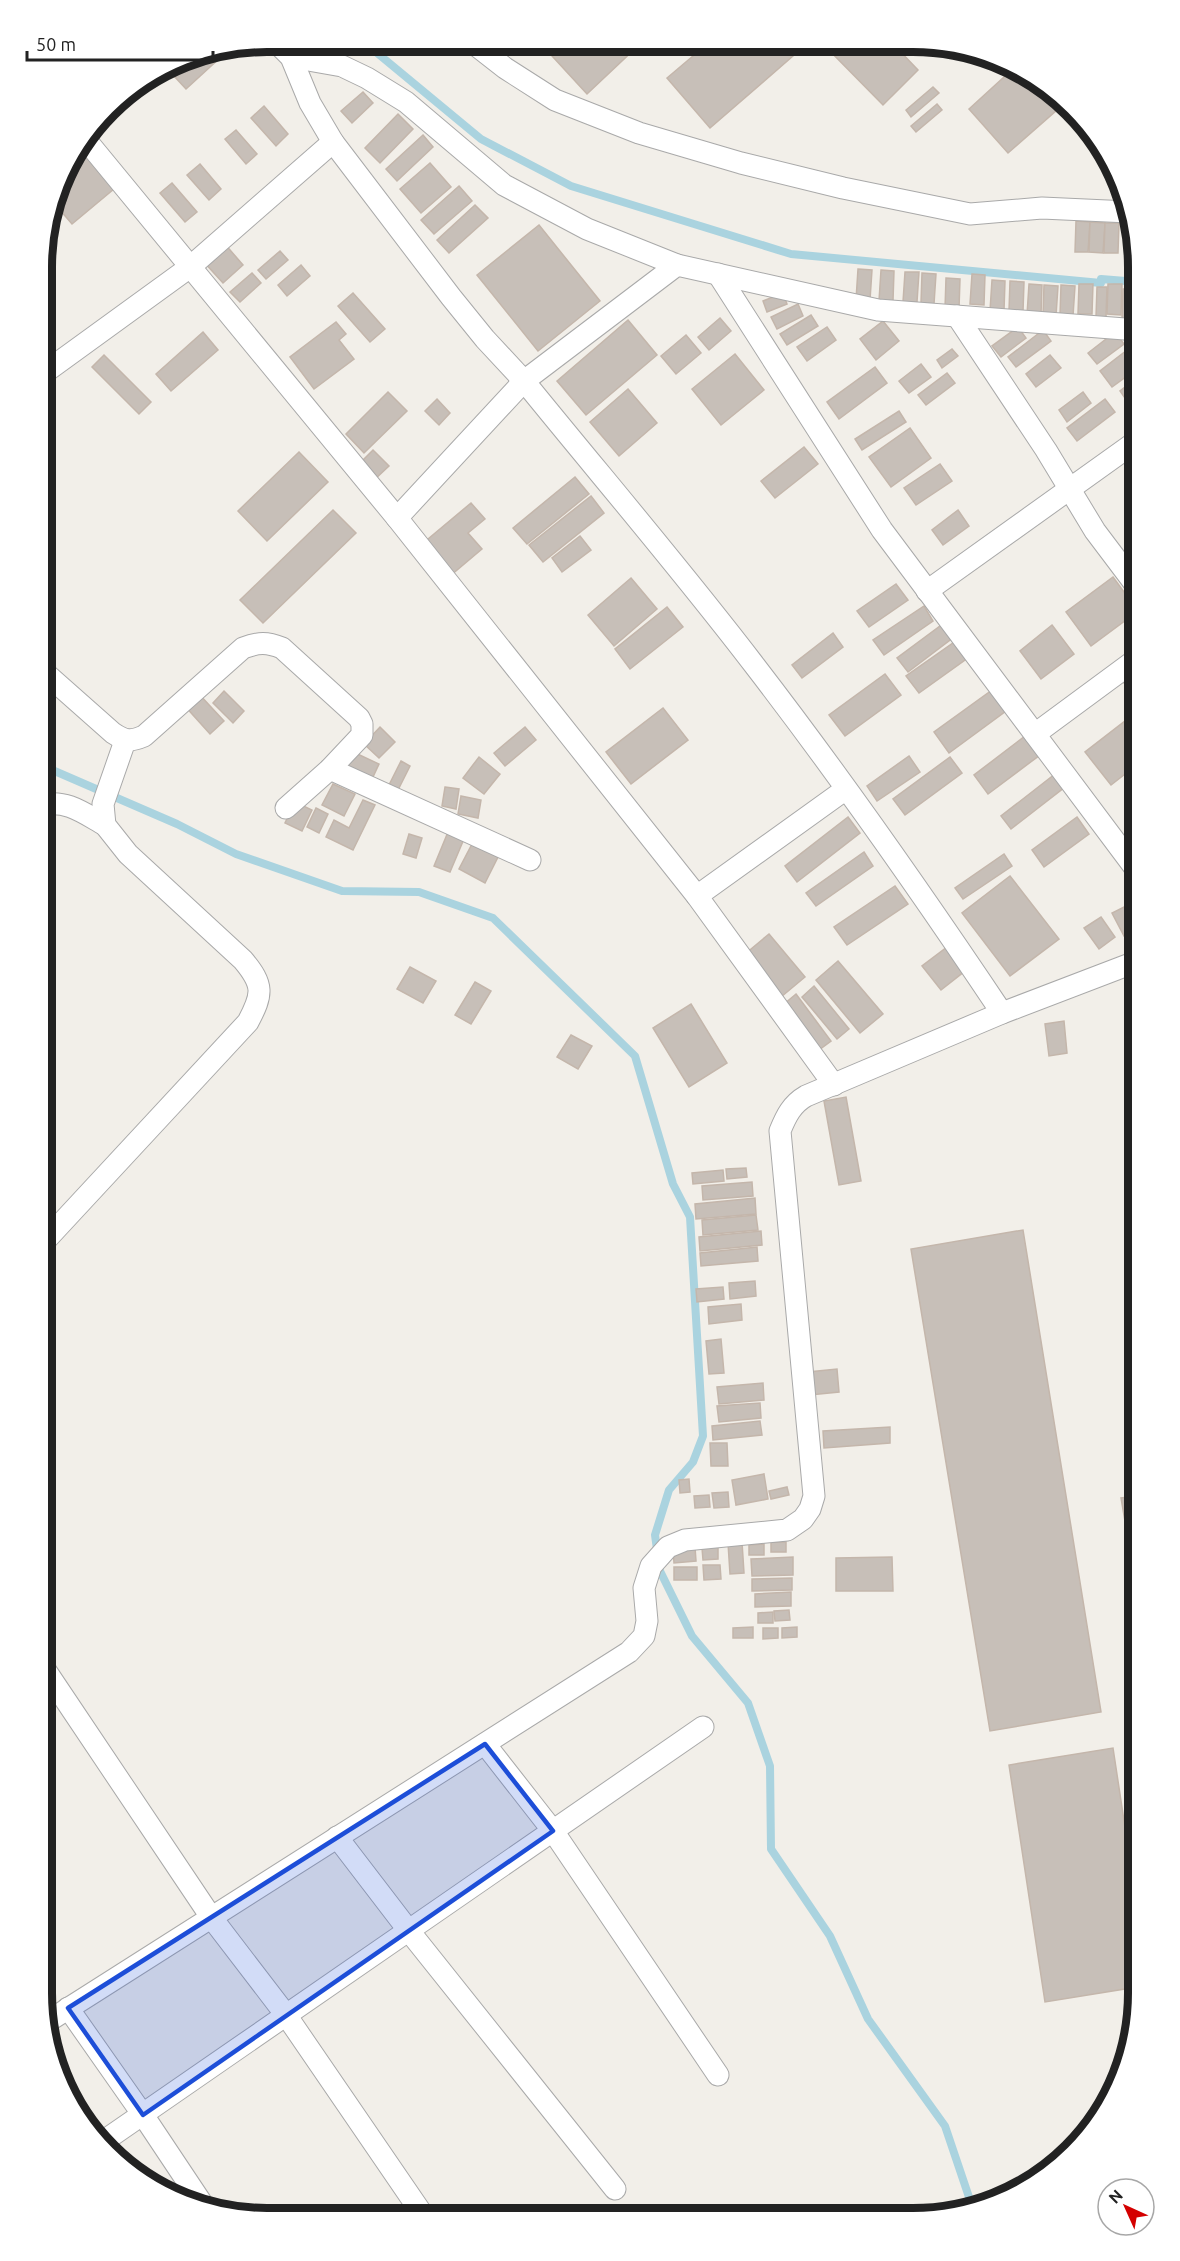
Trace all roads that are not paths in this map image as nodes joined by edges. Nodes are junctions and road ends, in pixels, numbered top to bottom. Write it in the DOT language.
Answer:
graph roads {
  1 [pos="286,52"];
  2 [pos="485,52"];
  3 [pos="291,57"];
  4 [pos="333,142"];
  5 [pos="91,145"];
  6 [pos="1120,212"];
  7 [pos="677,265"];
  8 [pos="190,267"];
  9 [pos="718,274"];
  10 [pos="957,316"];
  11 [pos="1128,329"];
  12 [pos="52,367"];
  13 [pos="524,381"];
  14 [pos="1128,447"];
  15 [pos="1070,489"];
  16 [pos="398,518"];
  17 [pos="1128,575"];
  18 [pos="927,591"];
  19 [pos="1128,665"];
  20 [pos="52,679"];
  21 [pos="1035,734"];
  22 [pos="125,741"];
  23 [pos="330,769"];
  24 [pos="846,789"];
  25 [pos="52,803"];
  26 [pos="286,807"];
  27 [pos="105,825"];
  28 [pos="1128,859"];
  29 [pos="530,860"];
  30 [pos="698,896"];
  31 [pos="1128,965"];
  32 [pos="1002,1013"];
  33 [pos="834,1085"];
  34 [pos="52,1233"];
  35 [pos="52,1680"];
  36 [pos="703,1727"];
  37 [pos="485,1744"];
  38 [pos="553,1831"];
  39 [pos="337,1837"];
  40 [pos="211,1917"];
  41 [pos="409,1931"];
  42 [pos="68,2008"];
  43 [pos="286,2015"];
  44 [pos="54,2018"];
  45 [pos="718,2075"];
  46 [pos="143,2115"];
  47 [pos="109,2138"];
  48 [pos="615,2189"];
  49 [pos="198,2197"];
  50 [pos="418,2208"];
  1 -- 3 [label="street"];
  2 -- 6 [label="street"];
  3 -- 4 [label="street"];
  3 -- 7 [label="street"];
  4 -- 8 [label="street"];
  4 -- 13 [label="street"];
  5 -- 8 [label="street"];
  7 -- 9 [label="street"];
  7 -- 13 [label="street"];
  8 -- 12 [label="street"];
  8 -- 16 [label="street"];
  9 -- 10 [label="street"];
  9 -- 18 [label="street"];
  10 -- 11 [label="street"];
  10 -- 15 [label="street"];
  13 -- 16 [label="street"];
  13 -- 24 [label="street"];
  14 -- 15 [label="street"];
  15 -- 17 [label="street"];
  15 -- 18 [label="street"];
  16 -- 30 [label="street"];
  18 -- 21 [label="street"];
  19 -- 21 [label="street"];
  20 -- 22 [label="street"];
  21 -- 28 [label="street"];
  22 -- 23 [label="street"];
  22 -- 27 [label="street"];
  23 -- 26 [label="street"];
  23 -- 29 [label="street"];
  24 -- 30 [label="street"];
  24 -- 32 [label="street"];
  25 -- 27 [label="street"];
  27 -- 34 [label="street"];
  30 -- 33 [label="street"];
  31 -- 32 [label="street"];
  32 -- 33 [label="street"];
  33 -- 37 [label="street"];
  35 -- 40 [label="street"];
  36 -- 38 [label="street"];
  37 -- 38 [label="street"];
  37 -- 39 [label="street"];
  38 -- 41 [label="street"];
  38 -- 45 [label="street"];
  39 -- 40 [label="street"];
  39 -- 41 [label="street"];
  40 -- 42 [label="street"];
  40 -- 43 [label="street"];
  41 -- 43 [label="street"];
  41 -- 48 [label="street"];
  42 -- 44 [label="street"];
  42 -- 46 [label="street"];
  43 -- 46 [label="street"];
  43 -- 50 [label="street"];
  46 -- 47 [label="street"];
  46 -- 49 [label="street"];
}
